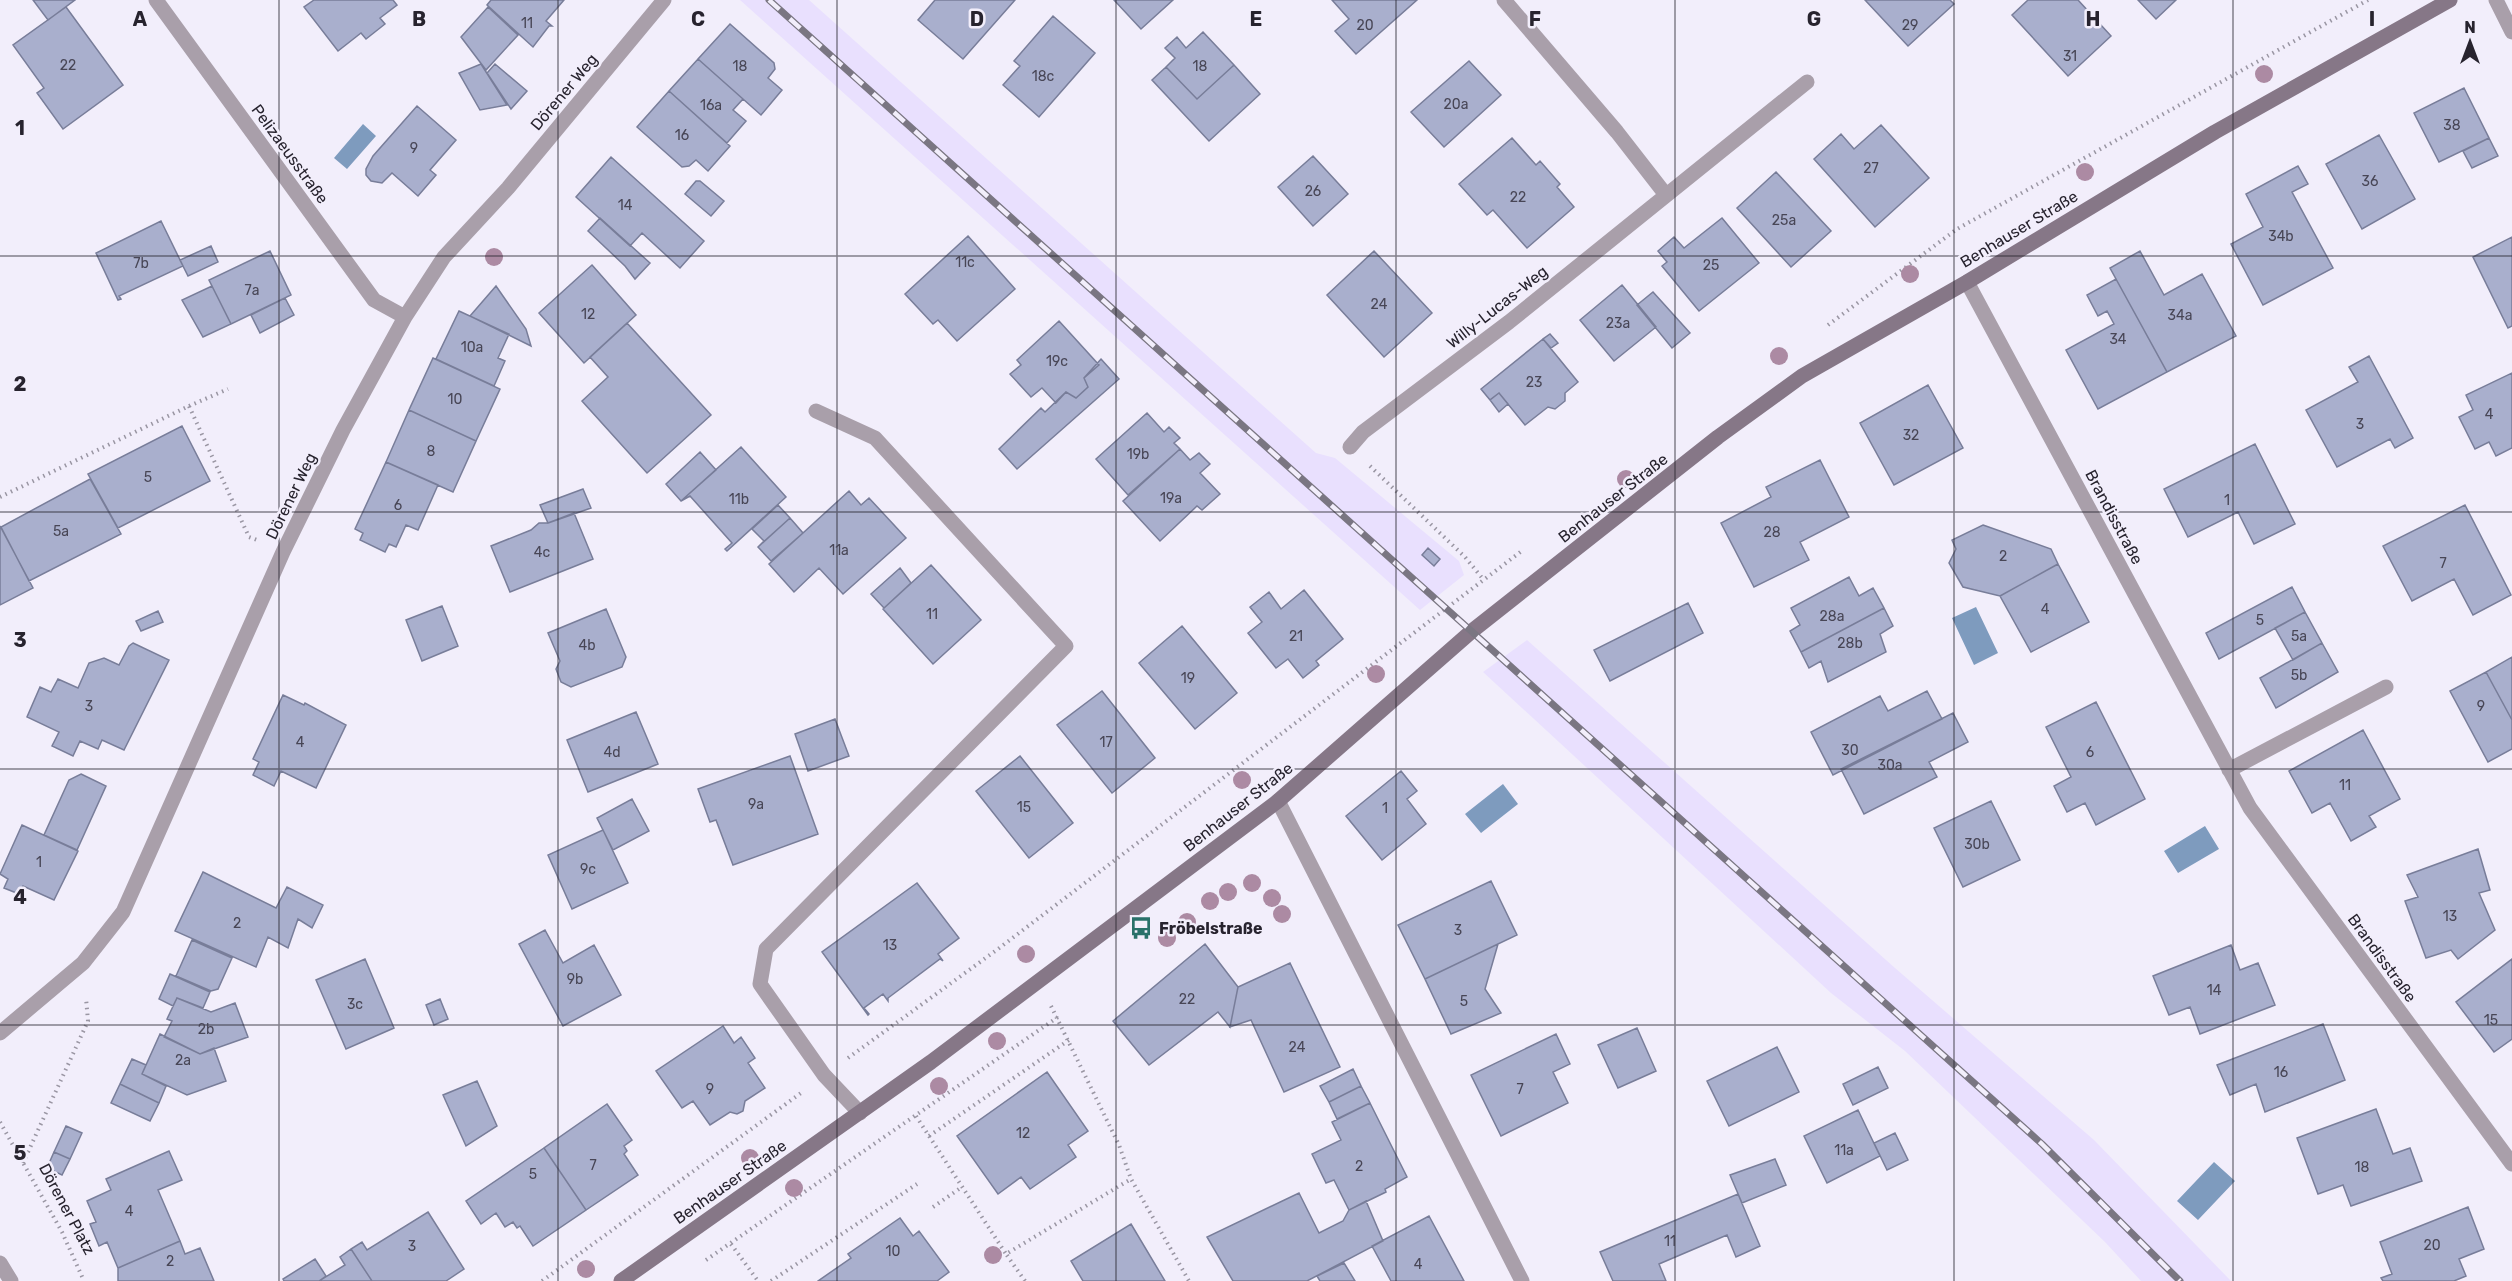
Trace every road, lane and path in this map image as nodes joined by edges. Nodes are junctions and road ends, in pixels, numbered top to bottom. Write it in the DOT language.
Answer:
graph roads {
  1 [pos="156,0"];
  2 [pos="664,0"];
  3 [pos="1504,0"];
  4 [pos="2450,0"];
  5 [pos="2496,0"];
  6 [pos="2512,32"];
  7 [pos="1807,82"];
  8 [pos="1666,195"];
  9 [pos="1967,282"];
  10 [pos="405,317"];
  11 [pos="228,388"];
  12 [pos="189,406"];
  13 [pos="816,411"];
  14 [pos="1350,447"];
  15 [pos="0,497"];
  16 [pos="283,552"];
  17 [pos="1484,579"];
  18 [pos="2386,687"];
  19 [pos="2229,770"];
  20 [pos="1278,801"];
  21 [pos="83,963"];
  22 [pos="1035,983"];
  23 [pos="1058,1017"];
  24 [pos="0,1034"];
  25 [pos="1069,1040"];
  26 [pos="860,1113"];
  27 [pos="916,1116"];
  28 [pos="0,1122"];
  29 [pos="929,1136"];
  30 [pos="23,1163"];
  31 [pos="2512,1164"];
  32 [pos="1131,1179"];
  33 [pos="917,1184"];
  34 [pos="962,1187"];
  35 [pos="933,1207"];
  36 [pos="731,1244"];
  37 [pos="1006,1254"];
  38 [pos="703,1262"];
  39 [pos="0,1263"];
  40 [pos="11,1281"];
  41 [pos="84,1281"];
  42 [pos="621,1281"];
  43 [pos="758,1281"];
  44 [pos="771,1281"];
  45 [pos="1025,1281"];
  46 [pos="1189,1281"];
  47 [pos="1522,1281"];
  1 -- 10 [label="street, Pelizaeusstraße"];
  2 -- 10 [label="street, Dörener Weg"];
  3 -- 8 [label="street"];
  4 -- 9 [label="main road, Benhauser Straße"];
  5 -- 6 [label="street"];
  7 -- 8 [label="street, Willy-Lucas-Weg"];
  8 -- 14 [label="street, Willy-Lucas-Weg"];
  9 -- 19 [label="street, Brandisstraße"];
  9 -- 20 [label="main road, Benhauser Straße"];
  10 -- 16 [label="street, Dörener Weg"];
  11 -- 12 [label="path"];
  12 -- 15 [label="path"];
  12 -- 16 [label="path"];
  13 -- 26 [label="street"];
  14 -- 17 [label="path"];
  16 -- 21 [label="street, Dörener Weg"];
  18 -- 19 [label="street"];
  19 -- 31 [label="street, Brandisstraße"];
  20 -- 22 [label="main road, Benhauser Straße"];
  20 -- 47 [label="street"];
  21 -- 24 [label="street, Dörener Weg"];
  21 -- 30 [label="path"];
  22 -- 23 [label="path"];
  22 -- 26 [label="main road, Benhauser Straße"];
  23 -- 25 [label="path"];
  23 -- 27 [label="path"];
  25 -- 29 [label="path"];
  25 -- 32 [label="path"];
  26 -- 42 [label="main road, Benhauser Straße"];
  27 -- 29 [label="path"];
  27 -- 36 [label="path"];
  28 -- 30 [label="path, Dörener Platz"];
  29 -- 34 [label="path"];
  30 -- 41 [label="path, Dörener Platz"];
  32 -- 37 [label="path"];
  32 -- 46 [label="path"];
  33 -- 44 [label="path"];
  34 -- 35 [label="path"];
  34 -- 37 [label="path"];
  36 -- 38 [label="path"];
  36 -- 43 [label="path"];
  37 -- 45 [label="path"];
  39 -- 40 [label="street"];
}
